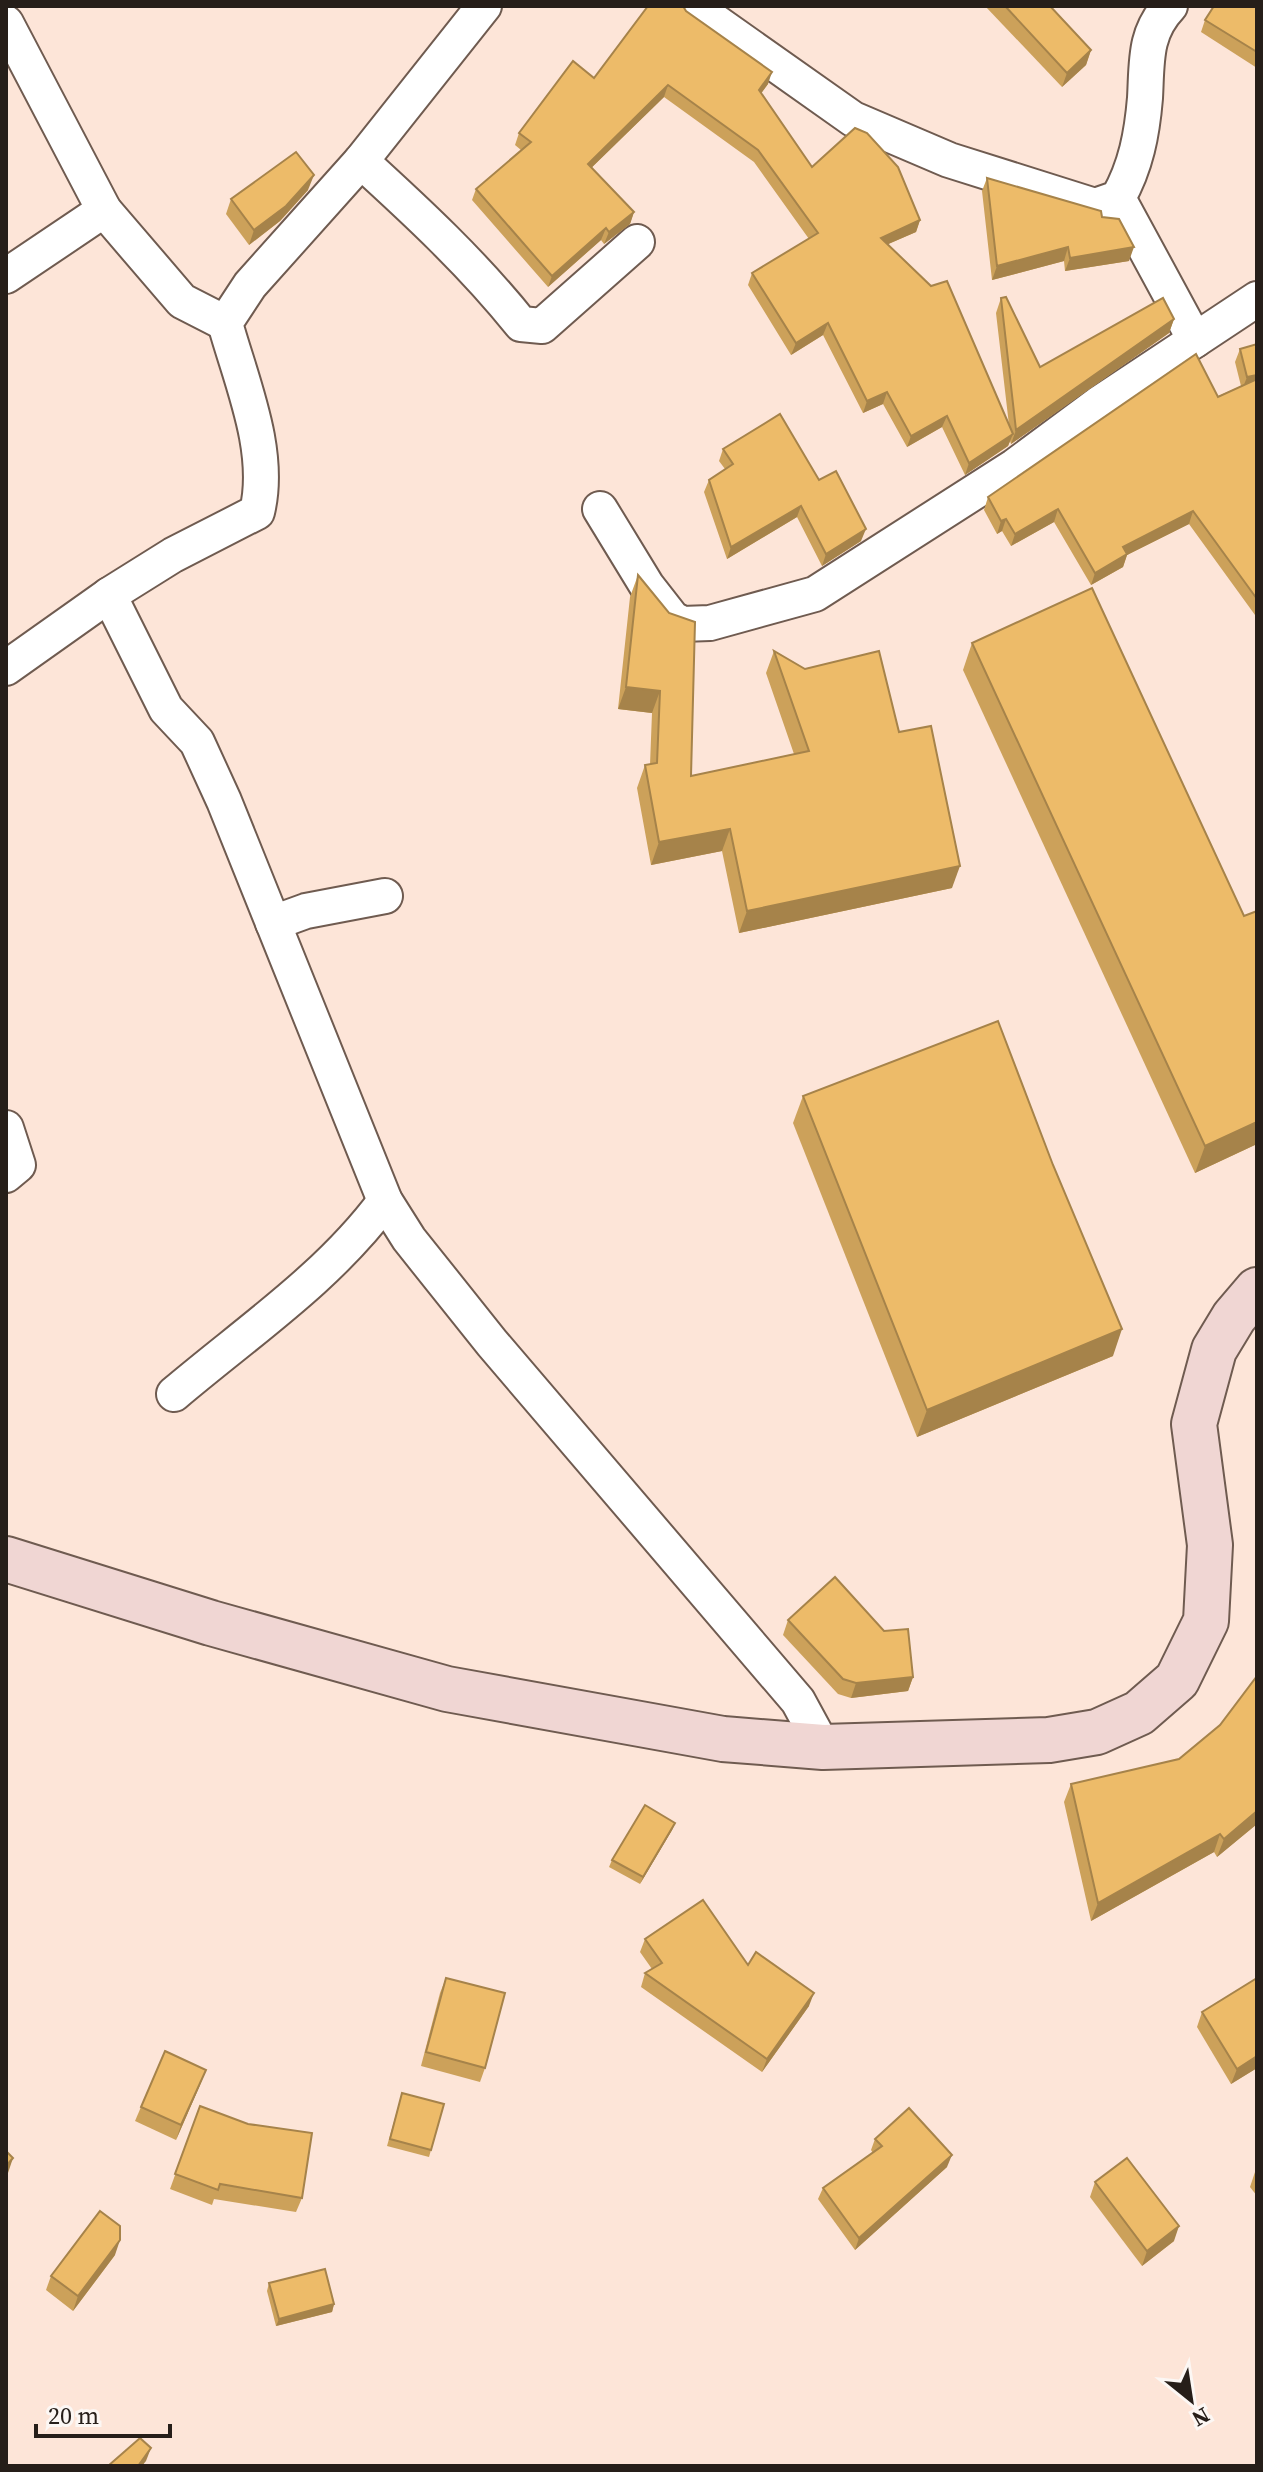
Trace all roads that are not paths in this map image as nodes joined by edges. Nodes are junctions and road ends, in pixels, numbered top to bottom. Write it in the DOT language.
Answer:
graph roads {
  1 [pos="484,6"];
  2 [pos="693,6"];
  3 [pos="1170,6"];
  4 [pos="6,23"];
  5 [pos="361,161"];
  6 [pos="1118,198"];
  7 [pos="104,210"];
  8 [pos="637,242"];
  9 [pos="6,276"];
  10 [pos="1257,299"];
  11 [pos="225,323"];
  12 [pos="1195,340"];
  13 [pos="600,509"];
  14 [pos="109,595"];
  15 [pos="6,668"];
  16 [pos="385,896"];
  17 [pos="273,923"];
  18 [pos="6,1128"];
  19 [pos="6,1175"];
  20 [pos="385,1201"];
  21 [pos="1257,1290"];
  22 [pos="174,1394"];
  23 [pos="6,1559"];
  24 [pos="823,1747"];
  1 -- 5 [label="street"];
  2 -- 6 [label="street"];
  3 -- 6 [label="street"];
  4 -- 7 [label="street"];
  5 -- 8 [label="street"];
  5 -- 11 [label="street"];
  6 -- 12 [label="street"];
  7 -- 9 [label="street"];
  7 -- 11 [label="street"];
  10 -- 12 [label="street"];
  11 -- 14 [label="street"];
  12 -- 13 [label="street"];
  14 -- 15 [label="street"];
  14 -- 17 [label="street"];
  16 -- 17 [label="street"];
  17 -- 20 [label="street"];
  18 -- 19 [label="street"];
  20 -- 22 [label="street"];
  20 -- 24 [label="street"];
  21 -- 24 [label="main road"];
  23 -- 24 [label="main road"];
}
